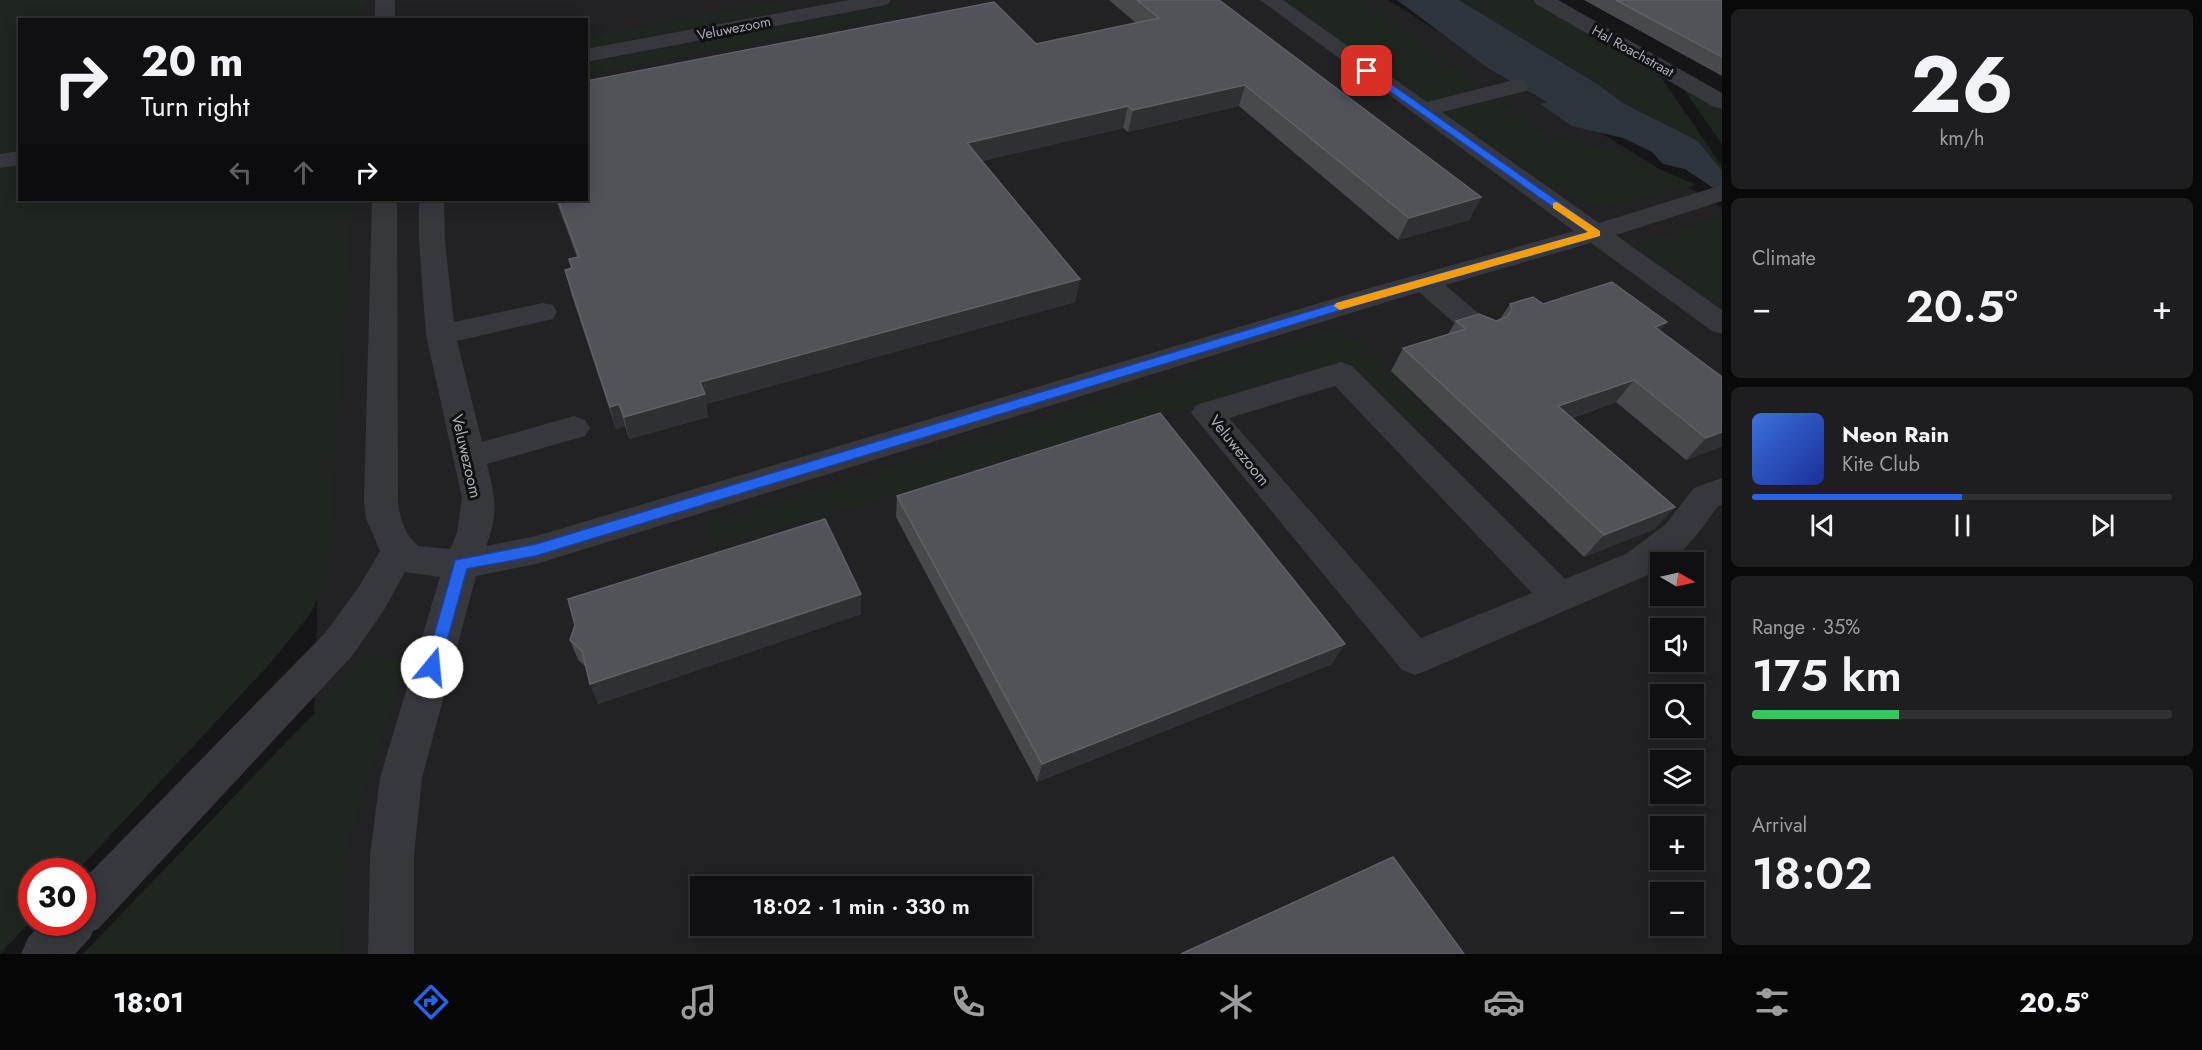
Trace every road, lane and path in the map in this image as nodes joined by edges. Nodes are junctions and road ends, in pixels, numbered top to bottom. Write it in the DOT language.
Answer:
graph roads {
  1 [pos="385,0"];
  2 [pos="881,0"];
  3 [pos="1270,0"];
  4 [pos="1543,0"];
  5 [pos="385,18"];
  6 [pos="588,56"];
  7 [pos="1518,86"];
  8 [pos="1722,102"];
  9 [pos="1422,110"];
  10 [pos="18,158"];
  11 [pos="0,161"];
  12 [pos="1714,195"];
  13 [pos="384,201"];
  14 [pos="431,201"];
  15 [pos="1596,233"];
  16 [pos="1425,282"];
  17 [pos="543,312"];
  18 [pos="1722,324"];
  19 [pos="1481,331"];
  20 [pos="441,335"];
  21 [pos="574,428"];
  22 [pos="470,457"];
  23 [pos="1722,490"];
  24 [pos="399,550"];
  25 [pos="461,565"];
  26 [pos="1559,597"];
  27 [pos="96,898"];
  28 [pos="61,936"];
  29 [pos="44,954"];
  30 [pos="391,954"];
  1 -- 5 [label="street"];
  2 -- 6 [label="street, Veluwezoom"];
  3 -- 9 [label="street"];
  4 -- 8 [label="street, Hal Roachstraat"];
  7 -- 9 [label="street"];
  9 -- 15 [label="street"];
  10 -- 11 [label="street"];
  12 -- 15 [label="street"];
  13 -- 24 [label="street"];
  14 -- 20 [label="street, Veluwezoom"];
  15 -- 16 [label="street"];
  15 -- 18 [label="street"];
  16 -- 19 [label="street"];
  16 -- 25 [label="street"];
  17 -- 20 [label="street"];
  20 -- 22 [label="street, Veluwezoom"];
  21 -- 22 [label="street"];
  22 -- 25 [label="street, Veluwezoom"];
  23 -- 26 [label="street, Veluwezoom"];
  24 -- 25 [label="street"];
  24 -- 27 [label="street"];
  25 -- 30 [label="street, Veluwezoom"];
  26 -- 26 [label="street, Veluwezoom"];
  28 -- 29 [label="street"];
}
